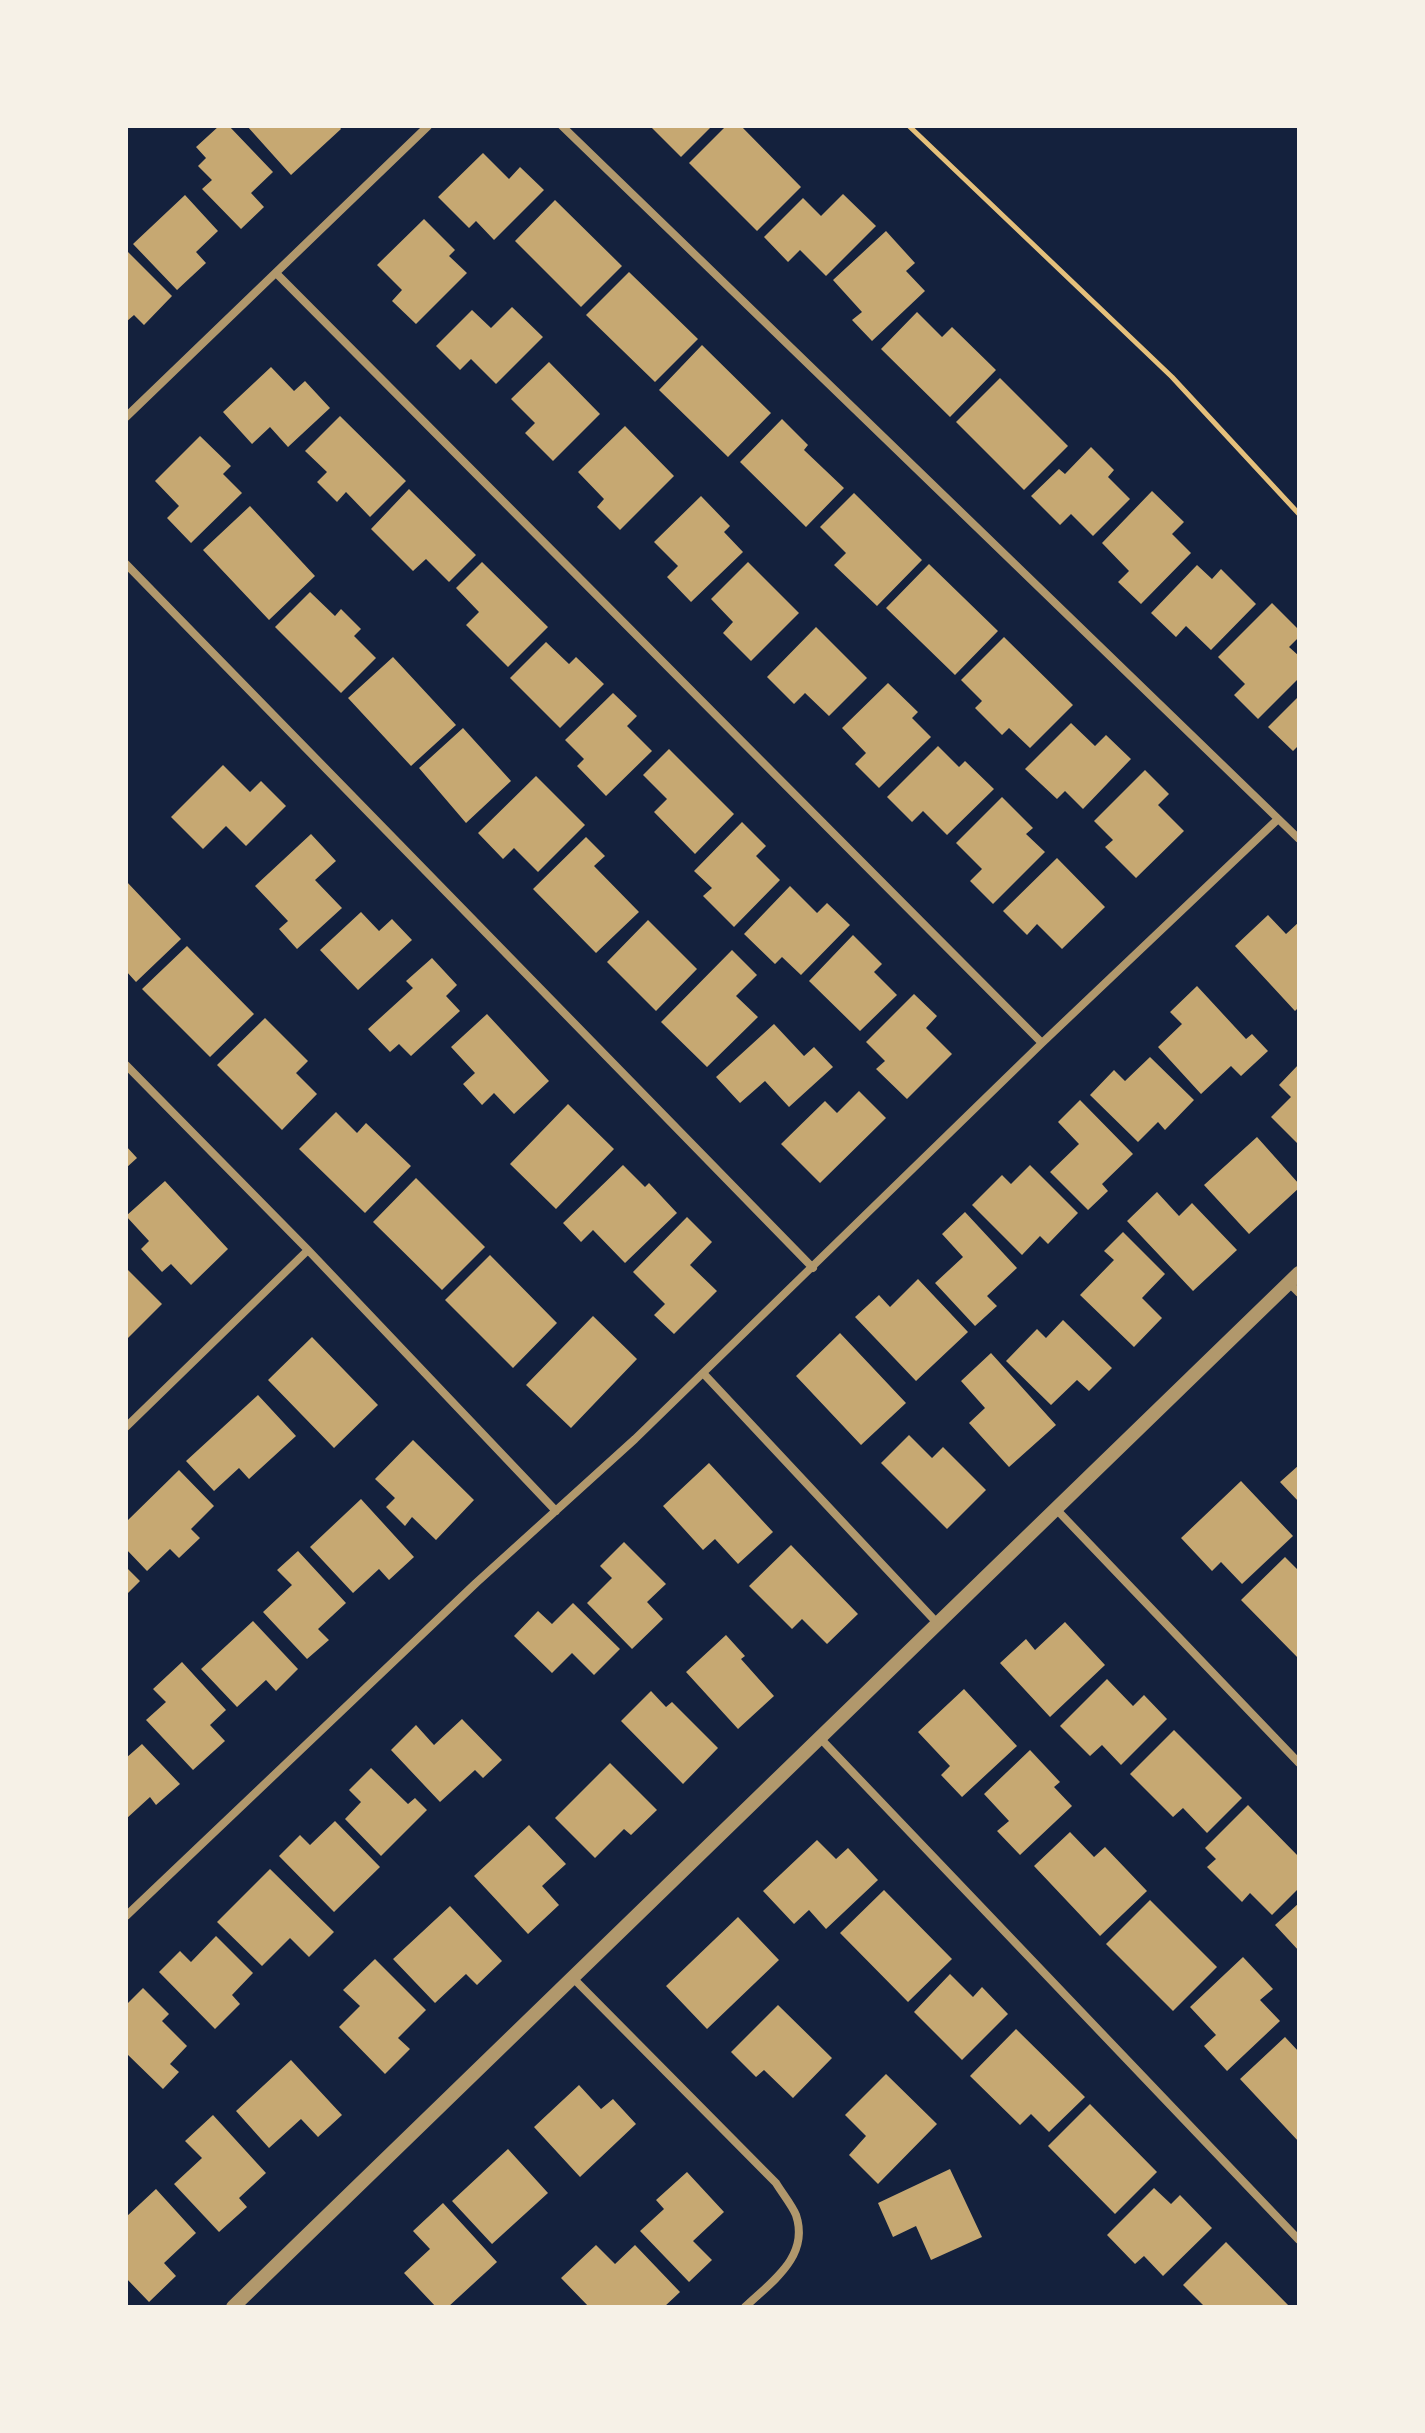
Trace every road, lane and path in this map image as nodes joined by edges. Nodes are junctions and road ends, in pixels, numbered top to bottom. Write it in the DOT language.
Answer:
graph roads {
  1 [pos="428,126"];
  2 [pos="562,126"];
  3 [pos="909,126"];
  4 [pos="276,273"];
  5 [pos="126,417"];
  6 [pos="1299,514"];
  7 [pos="126,564"];
  8 [pos="1278,819"];
  9 [pos="1299,839"];
  10 [pos="1042,1043"];
  11 [pos="126,1065"];
  12 [pos="308,1250"];
  13 [pos="813,1268"];
  14 [pos="1296,1283"];
  15 [pos="703,1373"];
  16 [pos="126,1427"];
  17 [pos="1057,1510"];
  18 [pos="556,1511"];
  19 [pos="939,1625"];
  20 [pos="819,1737"];
  21 [pos="1299,1763"];
  22 [pos="126,1916"];
  23 [pos="573,1978"];
  24 [pos="1299,2240"];
  25 [pos="233,2307"];
  26 [pos="745,2307"];
  1 -- 4 [label="street"];
  2 -- 8 [label="street"];
  3 -- 6 [label="path"];
  4 -- 5 [label="street"];
  4 -- 10 [label="street"];
  7 -- 13 [label="street"];
  8 -- 9 [label="street"];
  8 -- 10 [label="street"];
  10 -- 13 [label="street"];
  11 -- 12 [label="street"];
  12 -- 16 [label="street"];
  12 -- 18 [label="street"];
  13 -- 15 [label="street"];
  14 -- 17 [label="street"];
  15 -- 18 [label="street"];
  15 -- 19 [label="street"];
  17 -- 19 [label="street"];
  17 -- 21 [label="street"];
  18 -- 22 [label="street"];
  19 -- 20 [label="street"];
  20 -- 23 [label="street"];
  20 -- 24 [label="street"];
  23 -- 25 [label="street"];
  23 -- 26 [label="street"];
}
